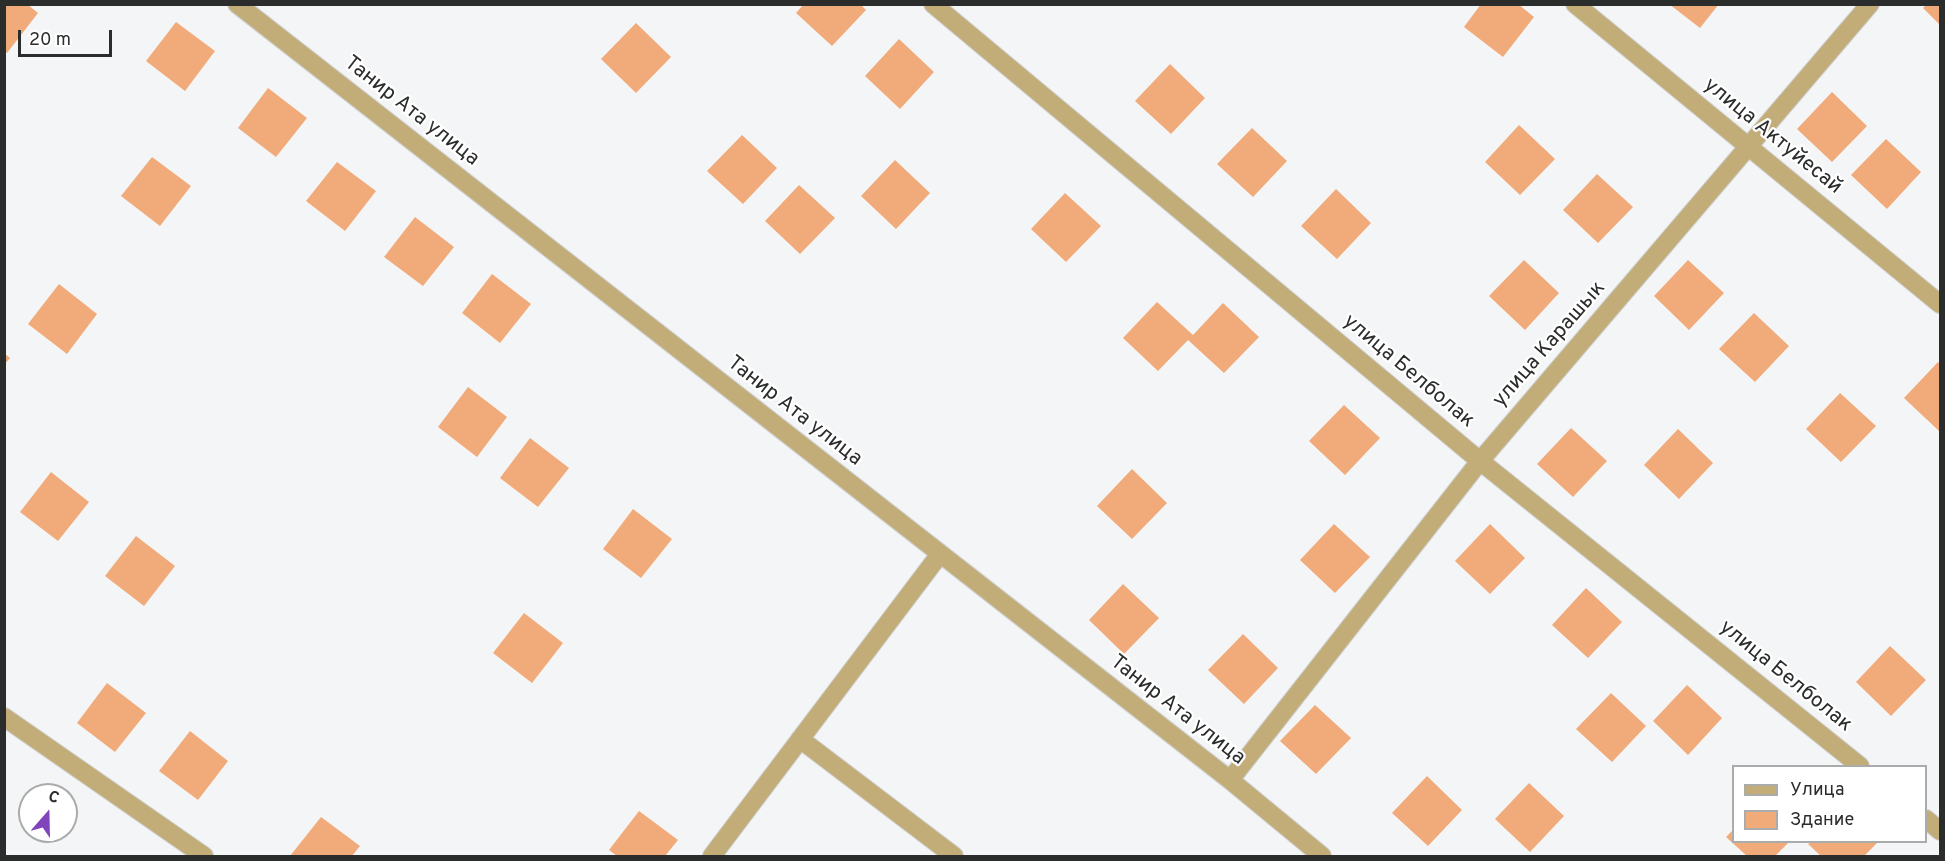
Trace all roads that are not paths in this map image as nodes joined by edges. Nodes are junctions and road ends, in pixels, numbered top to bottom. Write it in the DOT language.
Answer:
graph roads {
  1 [pos="933,4"];
  2 [pos="1575,4"];
  3 [pos="1870,4"];
  4 [pos="240,6"];
  5 [pos="1749,147"];
  6 [pos="1941,304"];
  7 [pos="1480,461"];
  8 [pos="940,554"];
  9 [pos="4,717"];
  10 [pos="800,739"];
  11 [pos="1859,765"];
  12 [pos="1230,780"];
  13 [pos="1927,820"];
  14 [pos="1941,831"];
  15 [pos="204,856"];
  16 [pos="712,856"];
  17 [pos="954,856"];
  18 [pos="1322,856"];
  1 -- 7 [label="street, улица Белболак"];
  2 -- 5 [label="street, улица Актуйесай"];
  3 -- 5 [label="street, улица Карашык"];
  4 -- 8 [label="street, Танир Ата улица"];
  5 -- 6 [label="street, улица Актуйесай"];
  5 -- 7 [label="street, улица Карашык"];
  7 -- 11 [label="street, улица Белболак"];
  7 -- 12 [label="street, улица Карашык"];
  8 -- 10 [label="street"];
  8 -- 12 [label="street, Танир Ата улица"];
  9 -- 15 [label="street"];
  10 -- 16 [label="street"];
  10 -- 17 [label="street"];
  12 -- 18 [label="street, Танир Ата улица"];
  13 -- 14 [label="street"];
}
